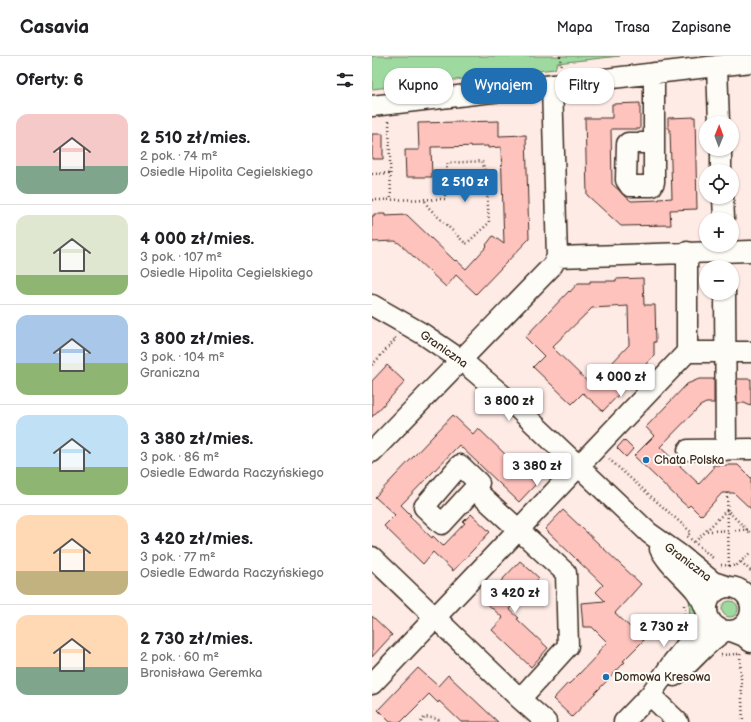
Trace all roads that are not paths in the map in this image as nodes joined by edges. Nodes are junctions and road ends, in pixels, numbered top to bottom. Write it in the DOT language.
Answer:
graph roads {
  1 [pos="751,62"];
  2 [pos="717,66"];
  3 [pos="654,73"];
  4 [pos="552,85"];
  5 [pos="381,105"];
  6 [pos="719,116"];
  7 [pos="654,143"];
  8 [pos="751,251"];
  9 [pos="687,252"];
  10 [pos="725,254"];
  11 [pos="557,257"];
  12 [pos="725,300"];
  13 [pos="372,305"];
  14 [pos="687,352"];
  15 [pos="725,352"];
  16 [pos="751,352"];
  17 [pos="461,360"];
  18 [pos="751,449"];
  19 [pos="688,450"];
  20 [pos="726,450"];
  21 [pos="372,452"];
  22 [pos="579,466"];
  23 [pos="474,489"];
  24 [pos="518,530"];
  25 [pos="649,533"];
  26 [pos="372,557"];
  27 [pos="739,578"];
  28 [pos="751,605"];
  29 [pos="751,611"];
  30 [pos="707,613"];
  31 [pos="435,617"];
  32 [pos="728,631"];
  33 [pos="746,650"];
  34 [pos="372,684"];
  35 [pos="650,694"];
  36 [pos="520,699"];
  37 [pos="546,722"];
  38 [pos="624,722"];
  39 [pos="678,722"];
  1 -- 2 [label="street"];
  2 -- 3 [label="street"];
  2 -- 6 [label="street"];
  3 -- 4 [label="street"];
  3 -- 7 [label="street"];
  4 -- 5 [label="street"];
  4 -- 11 [label="street"];
  8 -- 10 [label="street"];
  9 -- 10 [label="street"];
  9 -- 11 [label="street"];
  9 -- 14 [label="street"];
  11 -- 17 [label="street"];
  12 -- 15 [label="street"];
  13 -- 17 [label="street, Graniczna"];
  14 -- 15 [label="street"];
  14 -- 22 [label="street"];
  15 -- 16 [label="street"];
  15 -- 20 [label="street"];
  17 -- 21 [label="street"];
  17 -- 22 [label="street, Graniczna"];
  18 -- 20 [label="street"];
  19 -- 20 [label="street"];
  22 -- 24 [label="street"];
  22 -- 25 [label="street, Graniczna"];
  23 -- 24 [label="street"];
  24 -- 31 [label="street"];
  24 -- 36 [label="street"];
  25 -- 27 [label="street, Graniczna"];
  25 -- 30 [label="street, Graniczna"];
  26 -- 31 [label="street"];
  27 -- 28 [label="street"];
  27 -- 30 [label="street"];
  28 -- 29 [label="street"];
  29 -- 32 [label="street"];
  30 -- 32 [label="street"];
  30 -- 35 [label="street"];
  31 -- 34 [label="street"];
  31 -- 36 [label="street"];
  32 -- 33 [label="street"];
  32 -- 35 [label="street"];
  35 -- 38 [label="street"];
  35 -- 39 [label="street"];
  36 -- 37 [label="street"];
}
